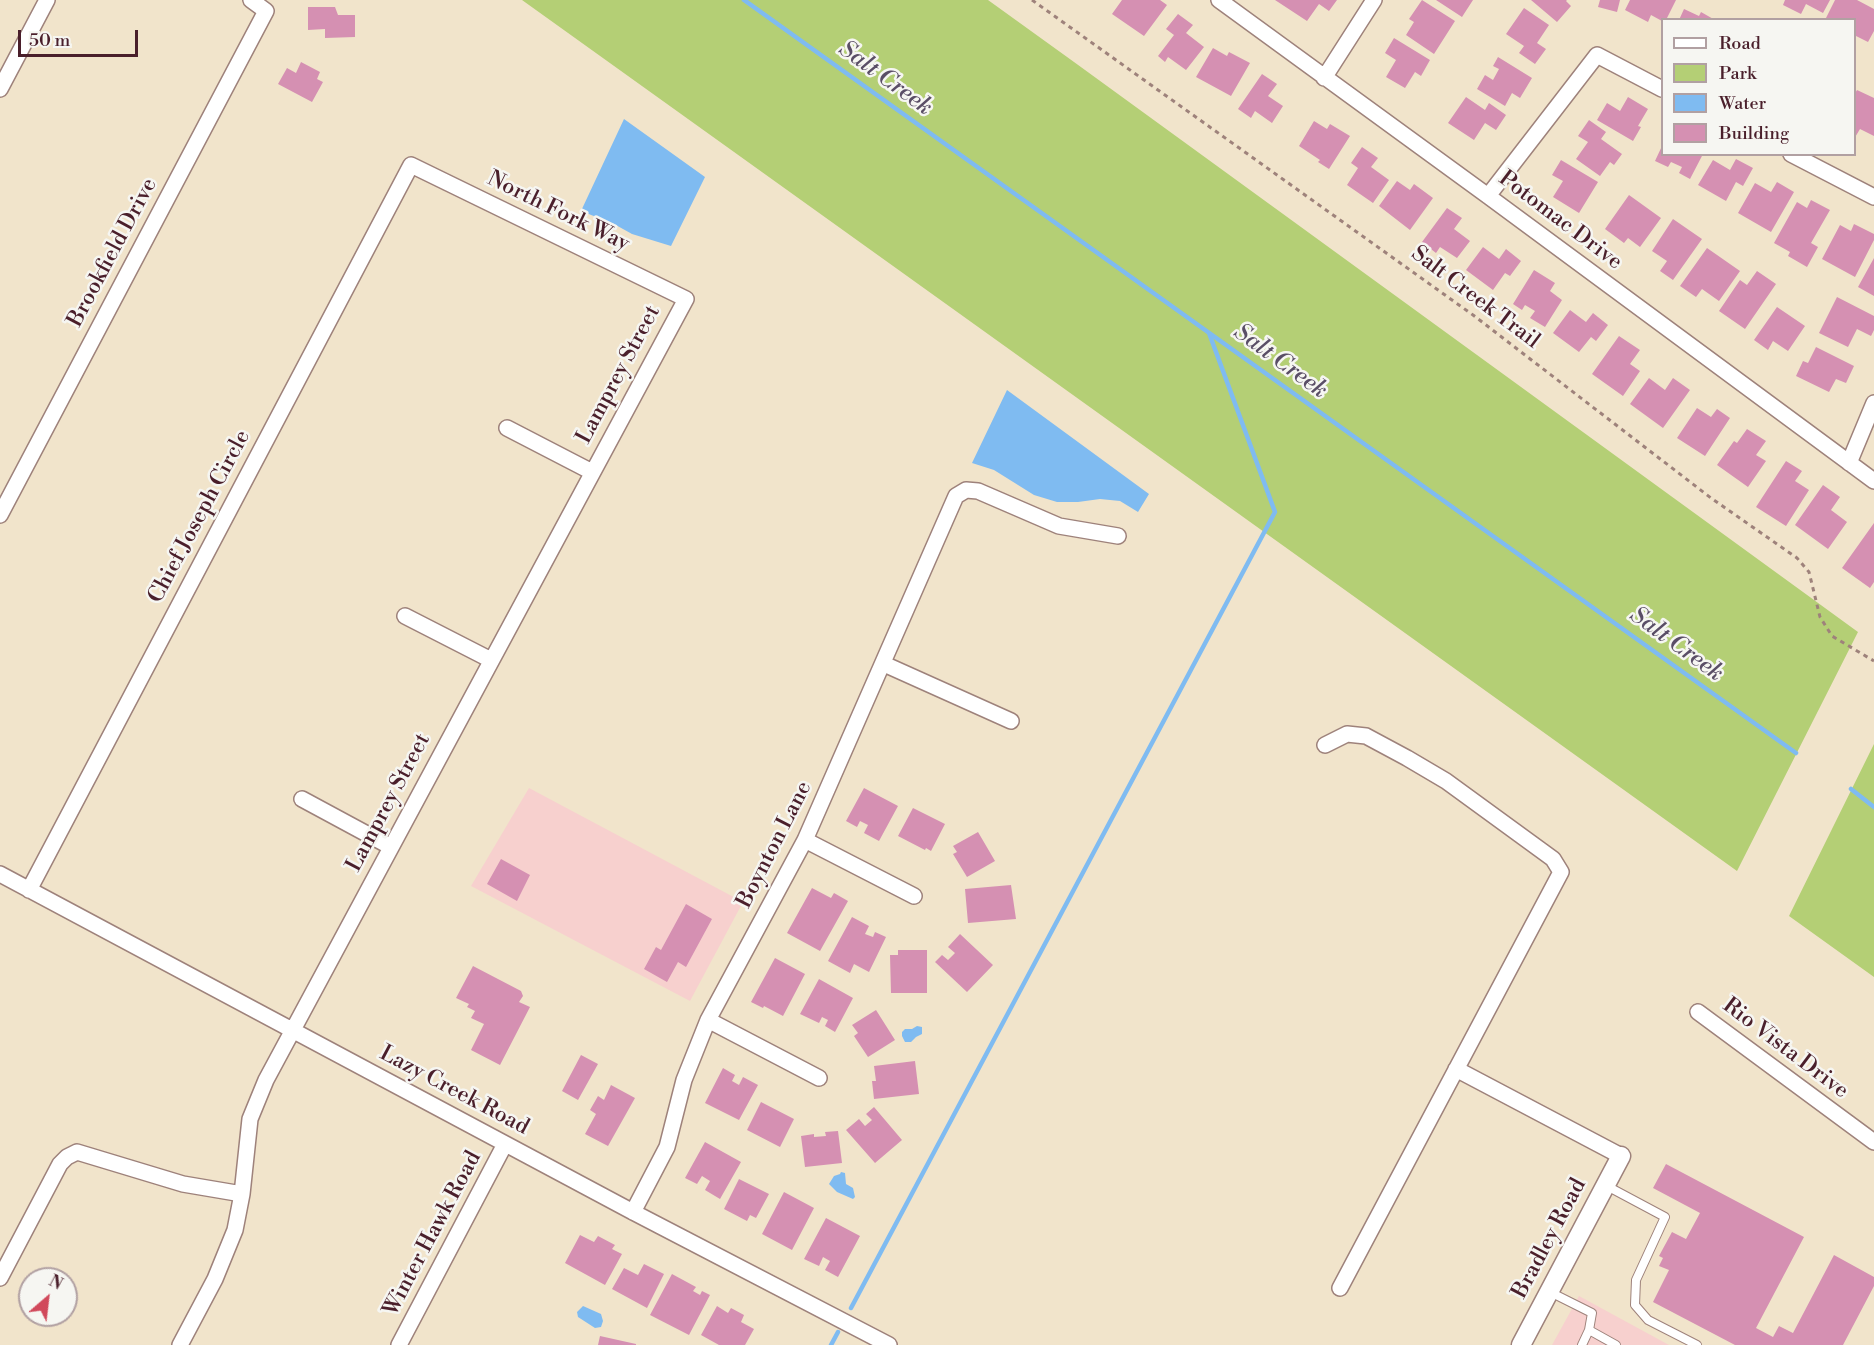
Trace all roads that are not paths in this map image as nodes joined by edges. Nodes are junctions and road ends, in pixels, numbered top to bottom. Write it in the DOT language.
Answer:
graph roads {
  1 [pos="47,0"];
  2 [pos="251,0"];
  3 [pos="1219,0"];
  4 [pos="1374,0"];
  5 [pos="5,67"];
  6 [pos="1324,78"];
  7 [pos="0,88"];
  8 [pos="1661,88"];
  9 [pos="1795,156"];
  10 [pos="411,165"];
  11 [pos="1488,196"];
  12 [pos="1874,197"];
  13 [pos="686,299"];
  14 [pos="1874,403"];
  15 [pos="507,428"];
  16 [pos="1849,463"];
  17 [pos="592,472"];
  18 [pos="1874,481"];
  19 [pos="0,515"];
  20 [pos="1118,536"];
  21 [pos="405,616"];
  22 [pos="491,660"];
  23 [pos="884,664"];
  24 [pos="1011,721"];
  25 [pos="1325,745"];
  26 [pos="302,799"];
  27 [pos="806,840"];
  28 [pos="391,847"];
  29 [pos="0,874"];
  30 [pos="29,890"];
  31 [pos="914,896"];
  32 [pos="1698,1012"];
  33 [pos="708,1020"];
  34 [pos="293,1030"];
  35 [pos="1456,1069"];
  36 [pos="819,1078"];
  37 [pos="1874,1142"];
  38 [pos="505,1144"];
  39 [pos="1621,1156"];
  40 [pos="1605,1185"];
  41 [pos="242,1194"];
  42 [pos="633,1212"];
  43 [pos="0,1278"];
  44 [pos="1340,1288"];
  45 [pos="1549,1291"];
  46 [pos="1589,1330"];
  47 [pos="180,1345"];
  48 [pos="399,1345"];
  49 [pos="889,1345"];
  50 [pos="1521,1345"];
  51 [pos="1582,1345"];
  52 [pos="1616,1345"];
  53 [pos="1697,1345"];
  1 -- 5 [label="street"];
  2 -- 19 [label="street, Brookfield Drive"];
  3 -- 6 [label="street, Potomac Drive"];
  4 -- 6 [label="street"];
  5 -- 7 [label="street"];
  6 -- 11 [label="street, Potomac Drive"];
  8 -- 11 [label="street"];
  9 -- 12 [label="street"];
  10 -- 13 [label="street, North Fork Way"];
  10 -- 30 [label="street, Chief Joseph Circle"];
  11 -- 16 [label="street, Potomac Drive"];
  13 -- 17 [label="street, Lamprey Street"];
  14 -- 16 [label="street"];
  15 -- 17 [label="street"];
  16 -- 18 [label="street, Potomac Drive"];
  17 -- 22 [label="street, Lamprey Street"];
  20 -- 23 [label="street, Boynton Lane"];
  21 -- 22 [label="street"];
  22 -- 28 [label="street, Lamprey Street"];
  23 -- 24 [label="street"];
  23 -- 27 [label="street, Boynton Lane"];
  25 -- 35 [label="street"];
  26 -- 28 [label="street"];
  27 -- 31 [label="street"];
  27 -- 33 [label="street, Boynton Lane"];
  28 -- 34 [label="street, Lamprey Street"];
  29 -- 30 [label="street, Lazy Creek Road"];
  30 -- 34 [label="street, Lazy Creek Road"];
  32 -- 37 [label="street, Rio Vista Drive"];
  33 -- 36 [label="street"];
  33 -- 42 [label="street, Boynton Lane"];
  34 -- 38 [label="street, Lazy Creek Road"];
  34 -- 41 [label="street, Lamprey Street"];
  35 -- 39 [label="street"];
  35 -- 44 [label="street"];
  38 -- 42 [label="street, Lazy Creek Road"];
  38 -- 48 [label="street, Winter Hawk Road"];
  39 -- 40 [label="street, Bradley Road"];
  40 -- 45 [label="street, Bradley Road"];
  40 -- 53 [label="lane"];
  41 -- 43 [label="street"];
  41 -- 47 [label="street, Lamprey Street"];
  42 -- 49 [label="street, Lazy Creek Road"];
  45 -- 46 [label="lane"];
  45 -- 50 [label="street, Bradley Road"];
  46 -- 51 [label="lane"];
  46 -- 52 [label="lane"];
}
